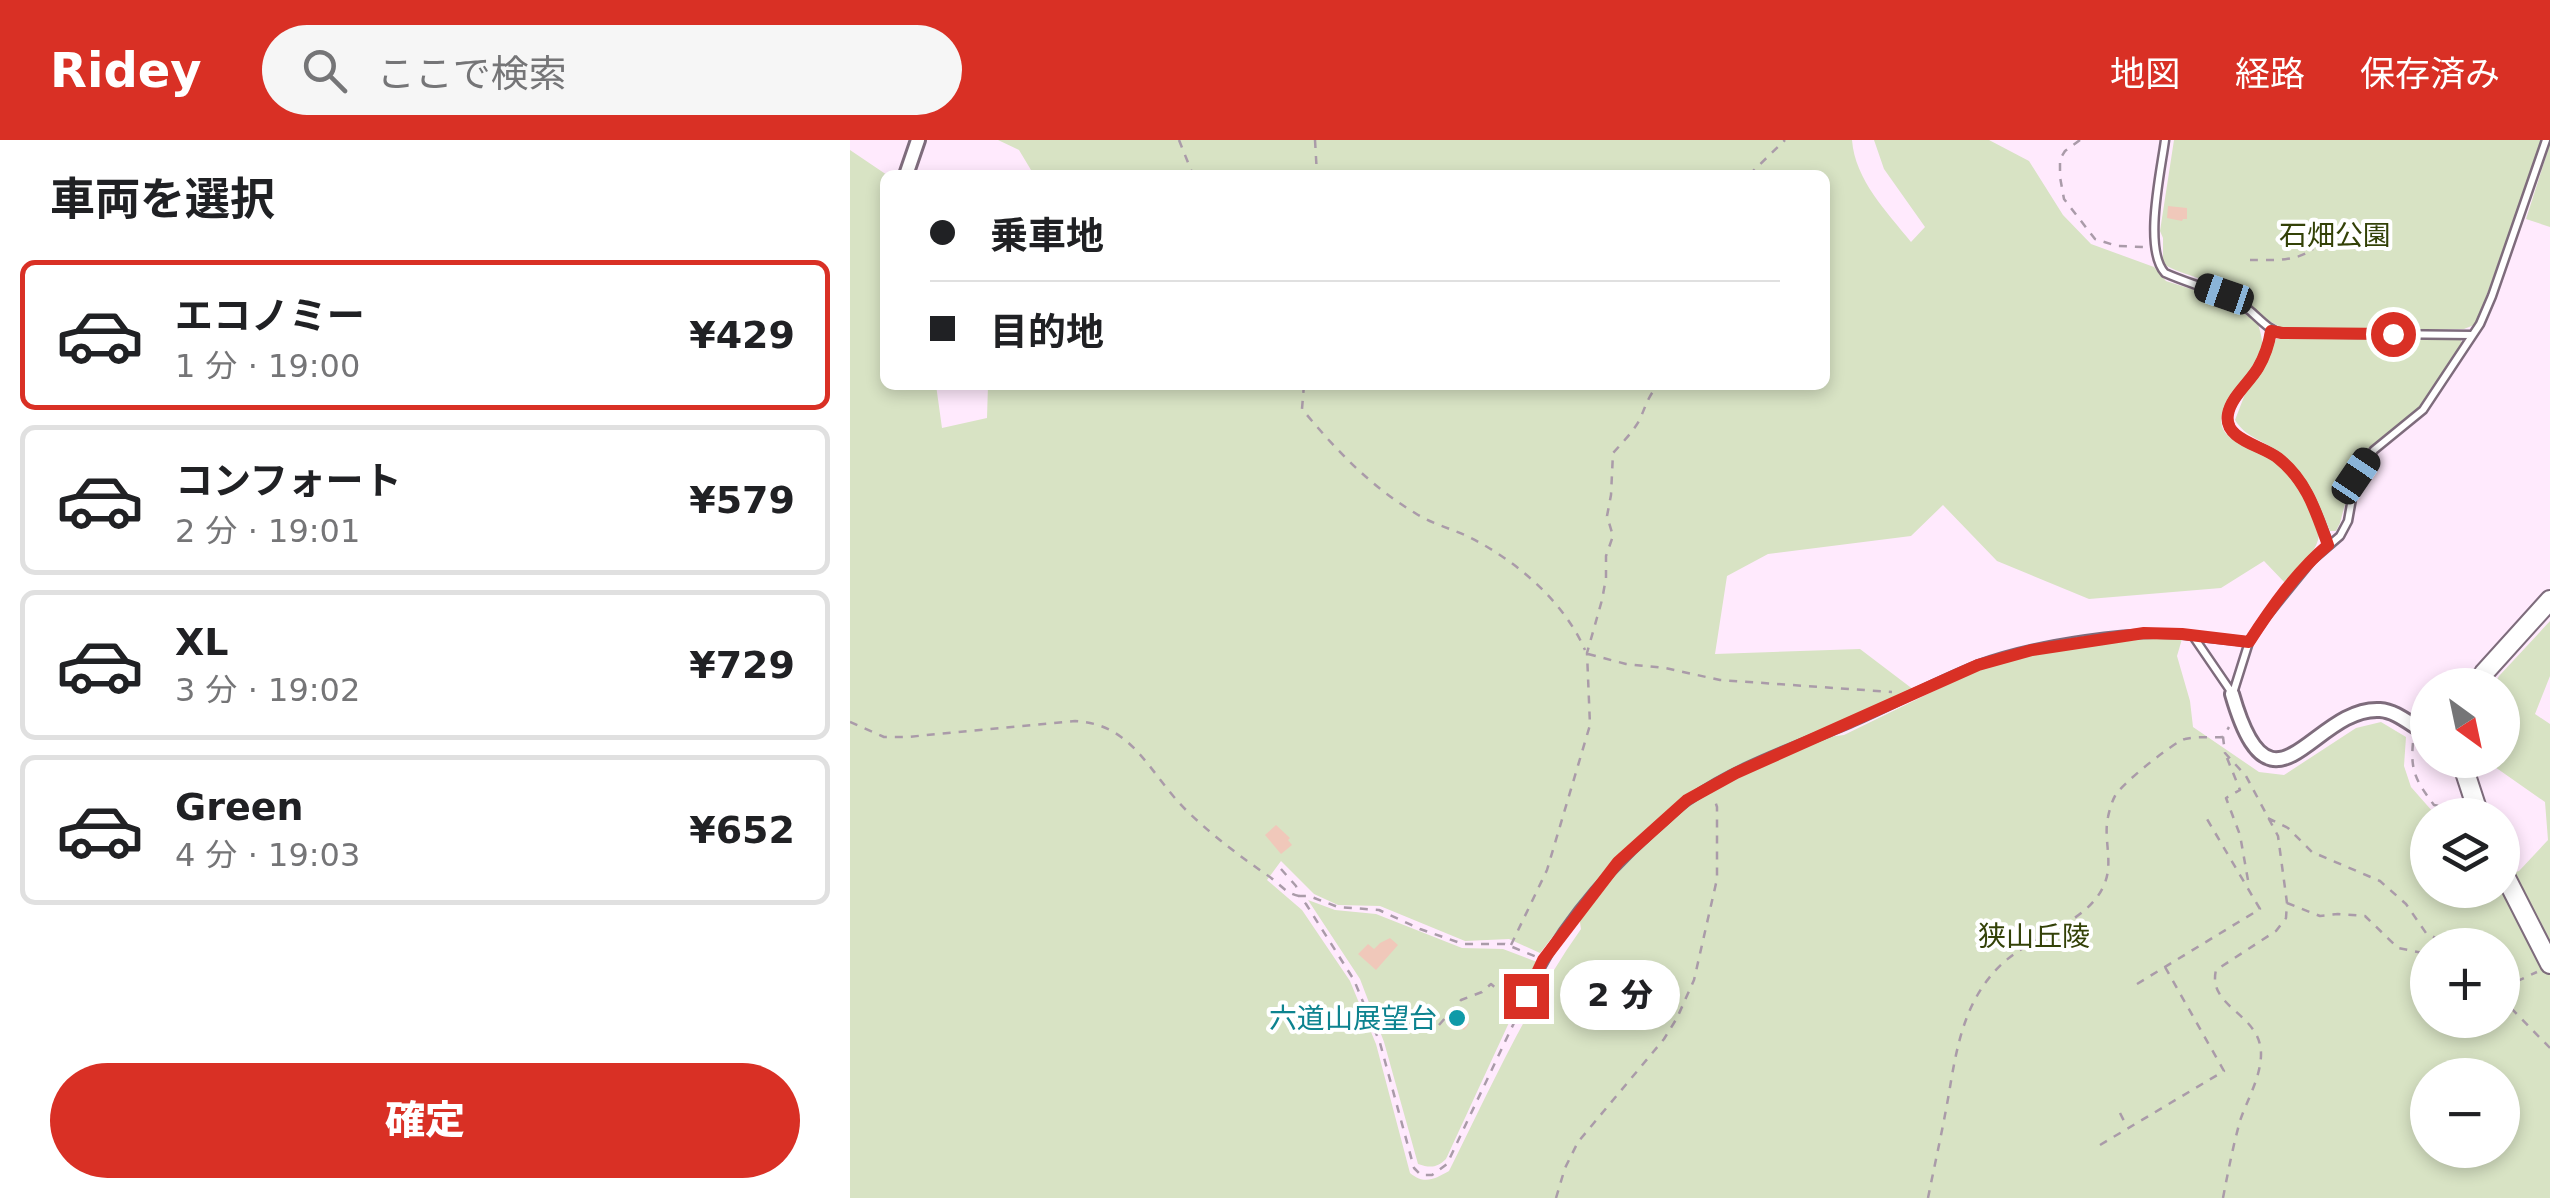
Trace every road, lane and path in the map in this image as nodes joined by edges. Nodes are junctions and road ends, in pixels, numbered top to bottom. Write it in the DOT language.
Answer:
graph roads {
  1 [pos="918,140"];
  2 [pos="1179,140"];
  3 [pos="1316,140"];
  4 [pos="1785,140"];
  5 [pos="2080,140"];
  6 [pos="2165,140"];
  7 [pos="2546,140"];
  8 [pos="908,170"];
  9 [pos="1192,170"];
  10 [pos="1317,170"];
  11 [pos="1754,170"];
  12 [pos="2156,246"];
  13 [pos="2314,249"];
  14 [pos="2250,260"];
  15 [pos="2271,331"];
  16 [pos="2473,335"];
  17 [pos="1304,390"];
  18 [pos="1654,390"];
  19 [pos="2328,545"];
  20 [pos="2550,600"];
  21 [pos="2193,636"];
  22 [pos="2249,642"];
  23 [pos="1587,653"];
  24 [pos="2489,668"];
  25 [pos="1917,692"];
  26 [pos="2232,694"];
  27 [pos="2237,711"];
  28 [pos="850,722"];
  29 [pos="2410,724"];
  30 [pos="2223,737"];
  31 [pos="2226,753"];
  32 [pos="1710,787"];
  33 [pos="2204,814"];
  34 [pos="2267,817"];
  35 [pos="1281,869"];
  36 [pos="2250,892"];
  37 [pos="1299,896"];
  38 [pos="2287,904"];
  39 [pos="2520,905"];
  40 [pos="2423,928"];
  41 [pos="1511,946"];
  42 [pos="2410,950"];
  43 [pos="1543,960"];
  44 [pos="2550,964"];
  45 [pos="2165,967"];
  46 [pos="2526,977"];
  47 [pos="2520,980"];
  48 [pos="2137,984"];
  49 [pos="1526,996"];
  50 [pos="2520,1016"];
  51 [pos="1440,1025"];
  52 [pos="2550,1048"];
  53 [pos="2120,1113"];
  54 [pos="2128,1128"];
  55 [pos="2100,1145"];
  56 [pos="1556,1198"];
  57 [pos="1928,1198"];
  58 [pos="2223,1198"];
  1 -- 8 [label="street"];
  2 -- 9 [label="path"];
  3 -- 10 [label="path"];
  4 -- 11 [label="path"];
  5 -- 12 [label="path"];
  6 -- 12 [label="lane"];
  7 -- 16 [label="lane"];
  12 -- 15 [label="lane"];
  13 -- 14 [label="path"];
  15 -- 16 [label="lane"];
  15 -- 19 [label="lane"];
  16 -- 19 [label="lane"];
  17 -- 23 [label="path"];
  18 -- 23 [label="path"];
  19 -- 22 [label="lane"];
  20 -- 24 [label="street"];
  21 -- 22 [label="lane"];
  21 -- 25 [label="lane"];
  21 -- 26 [label="lane"];
  22 -- 26 [label="lane"];
  23 -- 25 [label="path"];
  23 -- 41 [label="path"];
  25 -- 32 [label="lane"];
  26 -- 27 [label="street"];
  27 -- 29 [label="street"];
  27 -- 30 [label="path"];
  28 -- 37 [label="path"];
  30 -- 31 [label="path"];
  30 -- 57 [label="path"];
  31 -- 34 [label="path"];
  31 -- 36 [label="path"];
  32 -- 43 [label="lane"];
  32 -- 56 [label="path"];
  33 -- 36 [label="path"];
  34 -- 38 [label="path"];
  34 -- 40 [label="path"];
  35 -- 37 [label="path"];
  36 -- 45 [label="path"];
  37 -- 41 [label="path"];
  37 -- 49 [label="path"];
  38 -- 42 [label="path"];
  38 -- 58 [label="path"];
  39 -- 44 [label="street"];
  41 -- 43 [label="path"];
  43 -- 49 [label="lane"];
  45 -- 48 [label="path"];
  45 -- 54 [label="path"];
  46 -- 47 [label="path"];
  49 -- 51 [label="path"];
  50 -- 52 [label="path"];
  53 -- 54 [label="path"];
  54 -- 55 [label="path"];
}
